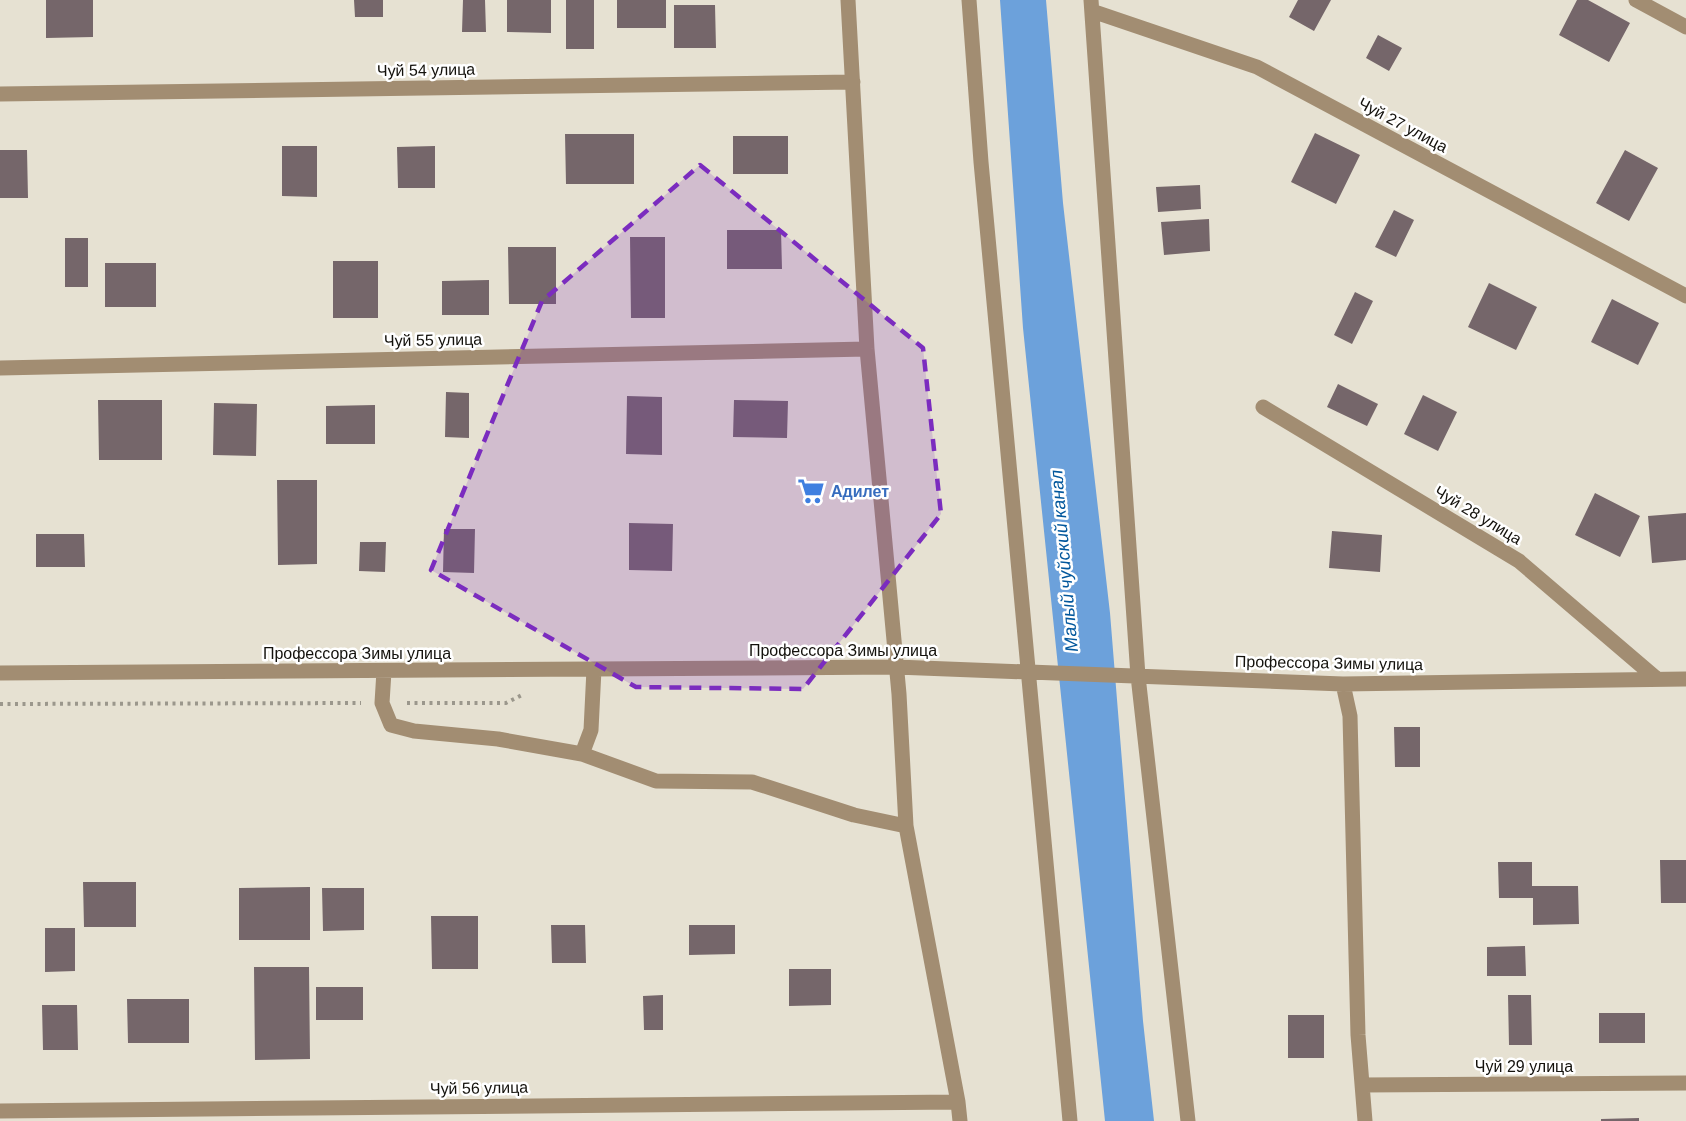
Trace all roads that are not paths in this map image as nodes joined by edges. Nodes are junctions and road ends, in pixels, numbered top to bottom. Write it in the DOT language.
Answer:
graph roads {
  1 [pos="848,0"];
  2 [pos="969,0"];
  3 [pos="1636,0"];
  4 [pos="1092,6"];
  5 [pos="1686,27"];
  6 [pos="853,82"];
  7 [pos="0,94"];
  8 [pos="1686,296"];
  9 [pos="867,349"];
  10 [pos="0,368"];
  11 [pos="1263,406"];
  12 [pos="896,667"];
  13 [pos="594,669"];
  14 [pos="384,671"];
  15 [pos="1028,671"];
  16 [pos="0,674"];
  17 [pos="1138,676"];
  18 [pos="1657,679"];
  19 [pos="1686,679"];
  20 [pos="1343,684"];
  21 [pos="582,754"];
  22 [pos="906,826"];
  23 [pos="1686,1083"];
  24 [pos="1362,1085"];
  25 [pos="958,1102"];
  26 [pos="0,1111"];
  27 [pos="960,1121"];
  28 [pos="1070,1121"];
  29 [pos="1188,1121"];
  30 [pos="1365,1121"];
  1 -- 6 [label="street"];
  2 -- 15 [label="street"];
  3 -- 5 [label="street"];
  4 -- 8 [label="street, Чуй 27 улица"];
  4 -- 17 [label="street"];
  6 -- 7 [label="street, Чуй 54 улица"];
  6 -- 9 [label="street"];
  9 -- 10 [label="street, Чуй 55 улица"];
  9 -- 12 [label="street"];
  11 -- 18 [label="street, Чуй 28 улица"];
  12 -- 13 [label="street, Профессора Зимы улица"];
  12 -- 15 [label="street, Профессора Зимы улица"];
  12 -- 22 [label="street"];
  13 -- 14 [label="street, Профессора Зимы улица"];
  13 -- 21 [label="street"];
  14 -- 16 [label="street, Профессора Зимы улица"];
  14 -- 21 [label="street"];
  15 -- 17 [label="street, Профессора Зимы улица"];
  15 -- 28 [label="street"];
  17 -- 20 [label="street, Профессора Зимы улица"];
  17 -- 29 [label="street"];
  18 -- 19 [label="street, Профессора Зимы улица"];
  18 -- 20 [label="street, Профессора Зимы улица"];
  20 -- 24 [label="street"];
  21 -- 22 [label="street"];
  22 -- 25 [label="street"];
  23 -- 24 [label="street, Чуй 29 улица"];
  24 -- 30 [label="street"];
  25 -- 26 [label="street, Чуй 56 улица"];
  25 -- 27 [label="street"];
}
